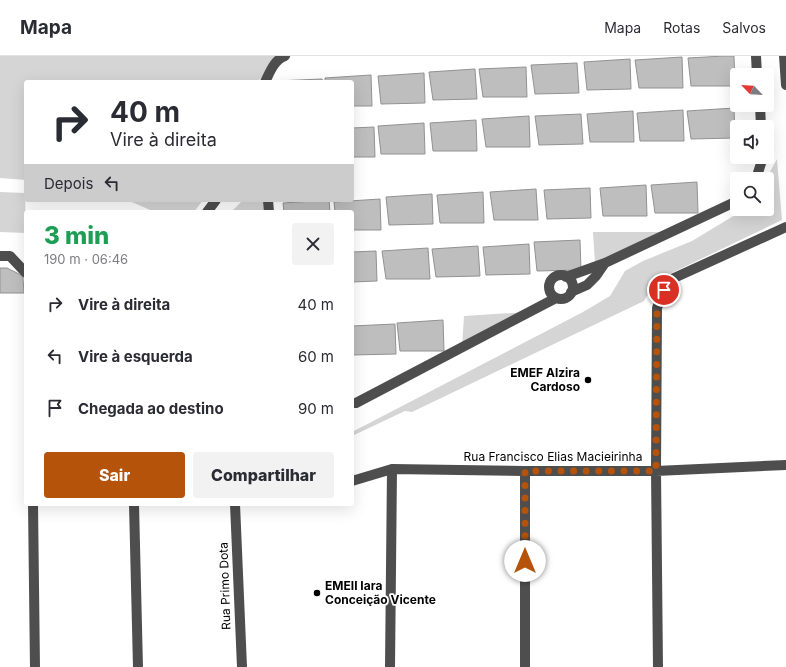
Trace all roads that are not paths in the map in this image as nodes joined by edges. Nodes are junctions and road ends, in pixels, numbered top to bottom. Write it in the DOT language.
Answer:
graph roads {
  1 [pos="285,56"];
  2 [pos="756,56"];
  3 [pos="784,56"];
  4 [pos="757,68"];
  5 [pos="266,80"];
  6 [pos="786,85"];
  7 [pos="730,204"];
  8 [pos="786,226"];
  9 [pos="5,256"];
  10 [pos="605,263"];
  11 [pos="24,271"];
  12 [pos="566,276"];
  13 [pos="571,292"];
  14 [pos="556,298"];
  15 [pos="354,403"];
  16 [pos="786,465"];
  17 [pos="392,469"];
  18 [pos="525,471"];
  19 [pos="656,471"];
  20 [pos="354,480"];
  21 [pos="33,506"];
  22 [pos="134,506"];
  23 [pos="235,506"];
  24 [pos="35,667"];
  25 [pos="138,667"];
  26 [pos="242,667"];
  27 [pos="390,667"];
  28 [pos="526,667"];
  29 [pos="658,667"];
  1 -- 5 [label="street"];
  2 -- 4 [label="street"];
  3 -- 6 [label="street"];
  7 -- 10 [label="street"];
  8 -- 19 [label="street"];
  9 -- 11 [label="street"];
  10 -- 12 [label="street"];
  10 -- 13 [label="street"];
  12 -- 13 [label="street"];
  12 -- 14 [label="street"];
  13 -- 14 [label="street"];
  14 -- 15 [label="street"];
  16 -- 19 [label="street, Rua Francisco Elias Macieirinha"];
  17 -- 18 [label="street, Rua Francisco Elias Macieirinha"];
  17 -- 20 [label="street, Rua Francisco Elias Macieirinha"];
  17 -- 27 [label="street"];
  18 -- 19 [label="street, Rua Francisco Elias Macieirinha"];
  18 -- 28 [label="street"];
  19 -- 29 [label="street"];
  21 -- 24 [label="street"];
  22 -- 25 [label="street"];
  23 -- 26 [label="street, Rua Primo Dota"];
}
